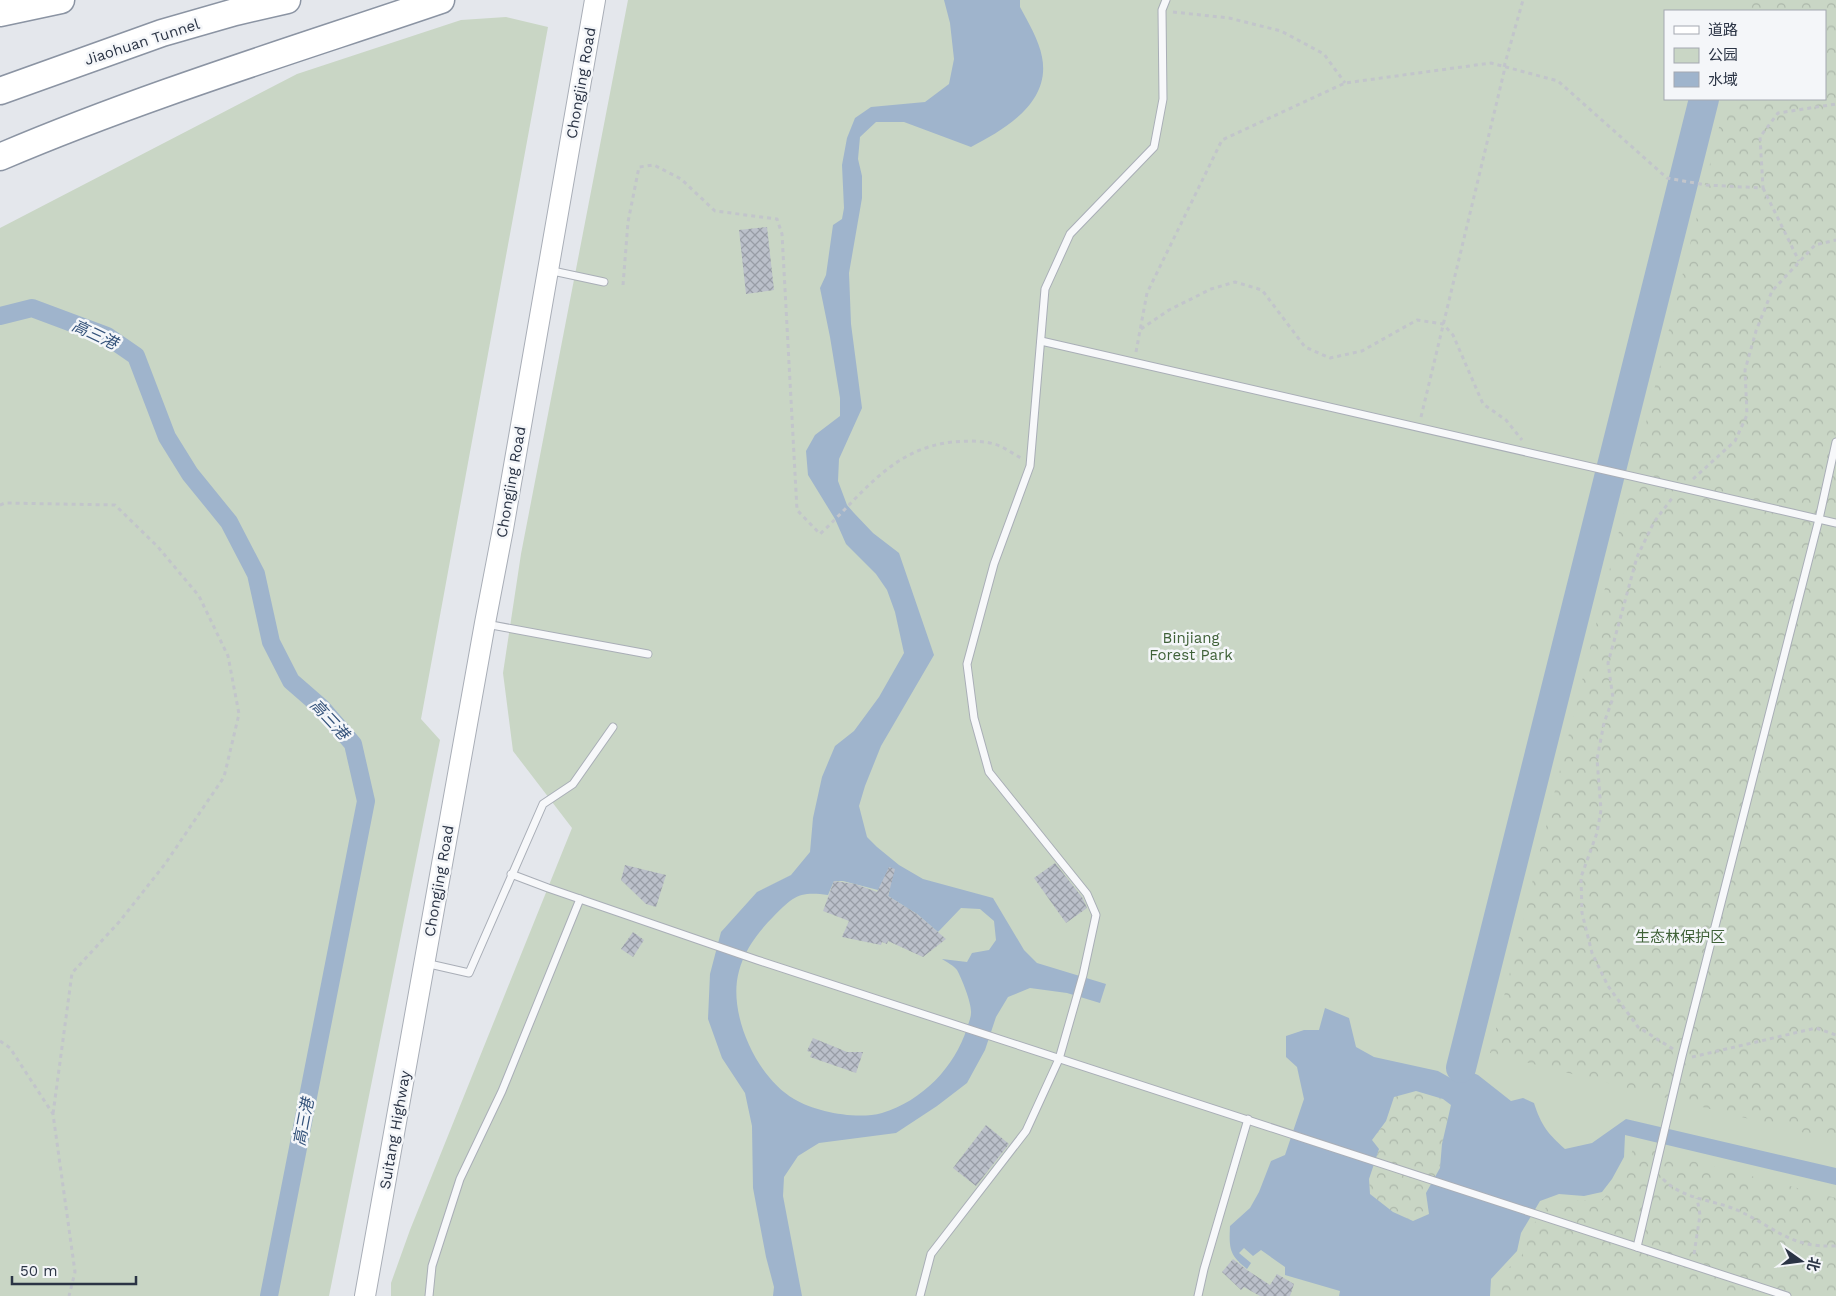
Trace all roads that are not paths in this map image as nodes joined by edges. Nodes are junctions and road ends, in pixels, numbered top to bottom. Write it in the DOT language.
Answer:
graph roads {
  1 [pos="61,0"];
  2 [pos="287,0"];
  3 [pos="441,0"];
  4 [pos="595,0"];
  5 [pos="1166,0"];
  6 [pos="0,13"];
  7 [pos="0,91"];
  8 [pos="0,158"];
  9 [pos="548,270"];
  10 [pos="604,282"];
  11 [pos="1041,341"];
  12 [pos="1836,442"];
  13 [pos="1819,519"];
  14 [pos="1836,523"];
  15 [pos="485,623"];
  16 [pos="648,654"];
  17 [pos="613,727"];
  18 [pos="512,874"];
  19 [pos="580,899"];
  20 [pos="425,963"];
  21 [pos="1059,1059"];
  22 [pos="1248,1119"];
  23 [pos="1637,1247"];
  24 [pos="365,1296"];
  25 [pos="429,1296"];
  26 [pos="920,1296"];
  27 [pos="1198,1296"];
  28 [pos="1787,1296"];
  1 -- 6 [label="highway"];
  2 -- 7 [label="highway, Jiaohuan Tunnel"];
  3 -- 8 [label="highway"];
  4 -- 9 [label="street, Chongjing Road"];
  5 -- 11 [label="lane"];
  9 -- 10 [label="lane"];
  9 -- 15 [label="street, Chongjing Road"];
  11 -- 13 [label="lane"];
  11 -- 21 [label="lane"];
  12 -- 13 [label="lane"];
  13 -- 14 [label="lane"];
  13 -- 23 [label="lane"];
  15 -- 16 [label="lane"];
  15 -- 20 [label="street, Chongjing Road"];
  17 -- 18 [label="lane"];
  18 -- 19 [label="lane"];
  18 -- 20 [label="lane"];
  19 -- 21 [label="lane"];
  19 -- 25 [label="lane"];
  20 -- 24 [label="street, Suitang Highway"];
  21 -- 22 [label="lane"];
  21 -- 26 [label="lane"];
  22 -- 23 [label="lane"];
  22 -- 27 [label="lane"];
  23 -- 28 [label="lane"];
}
